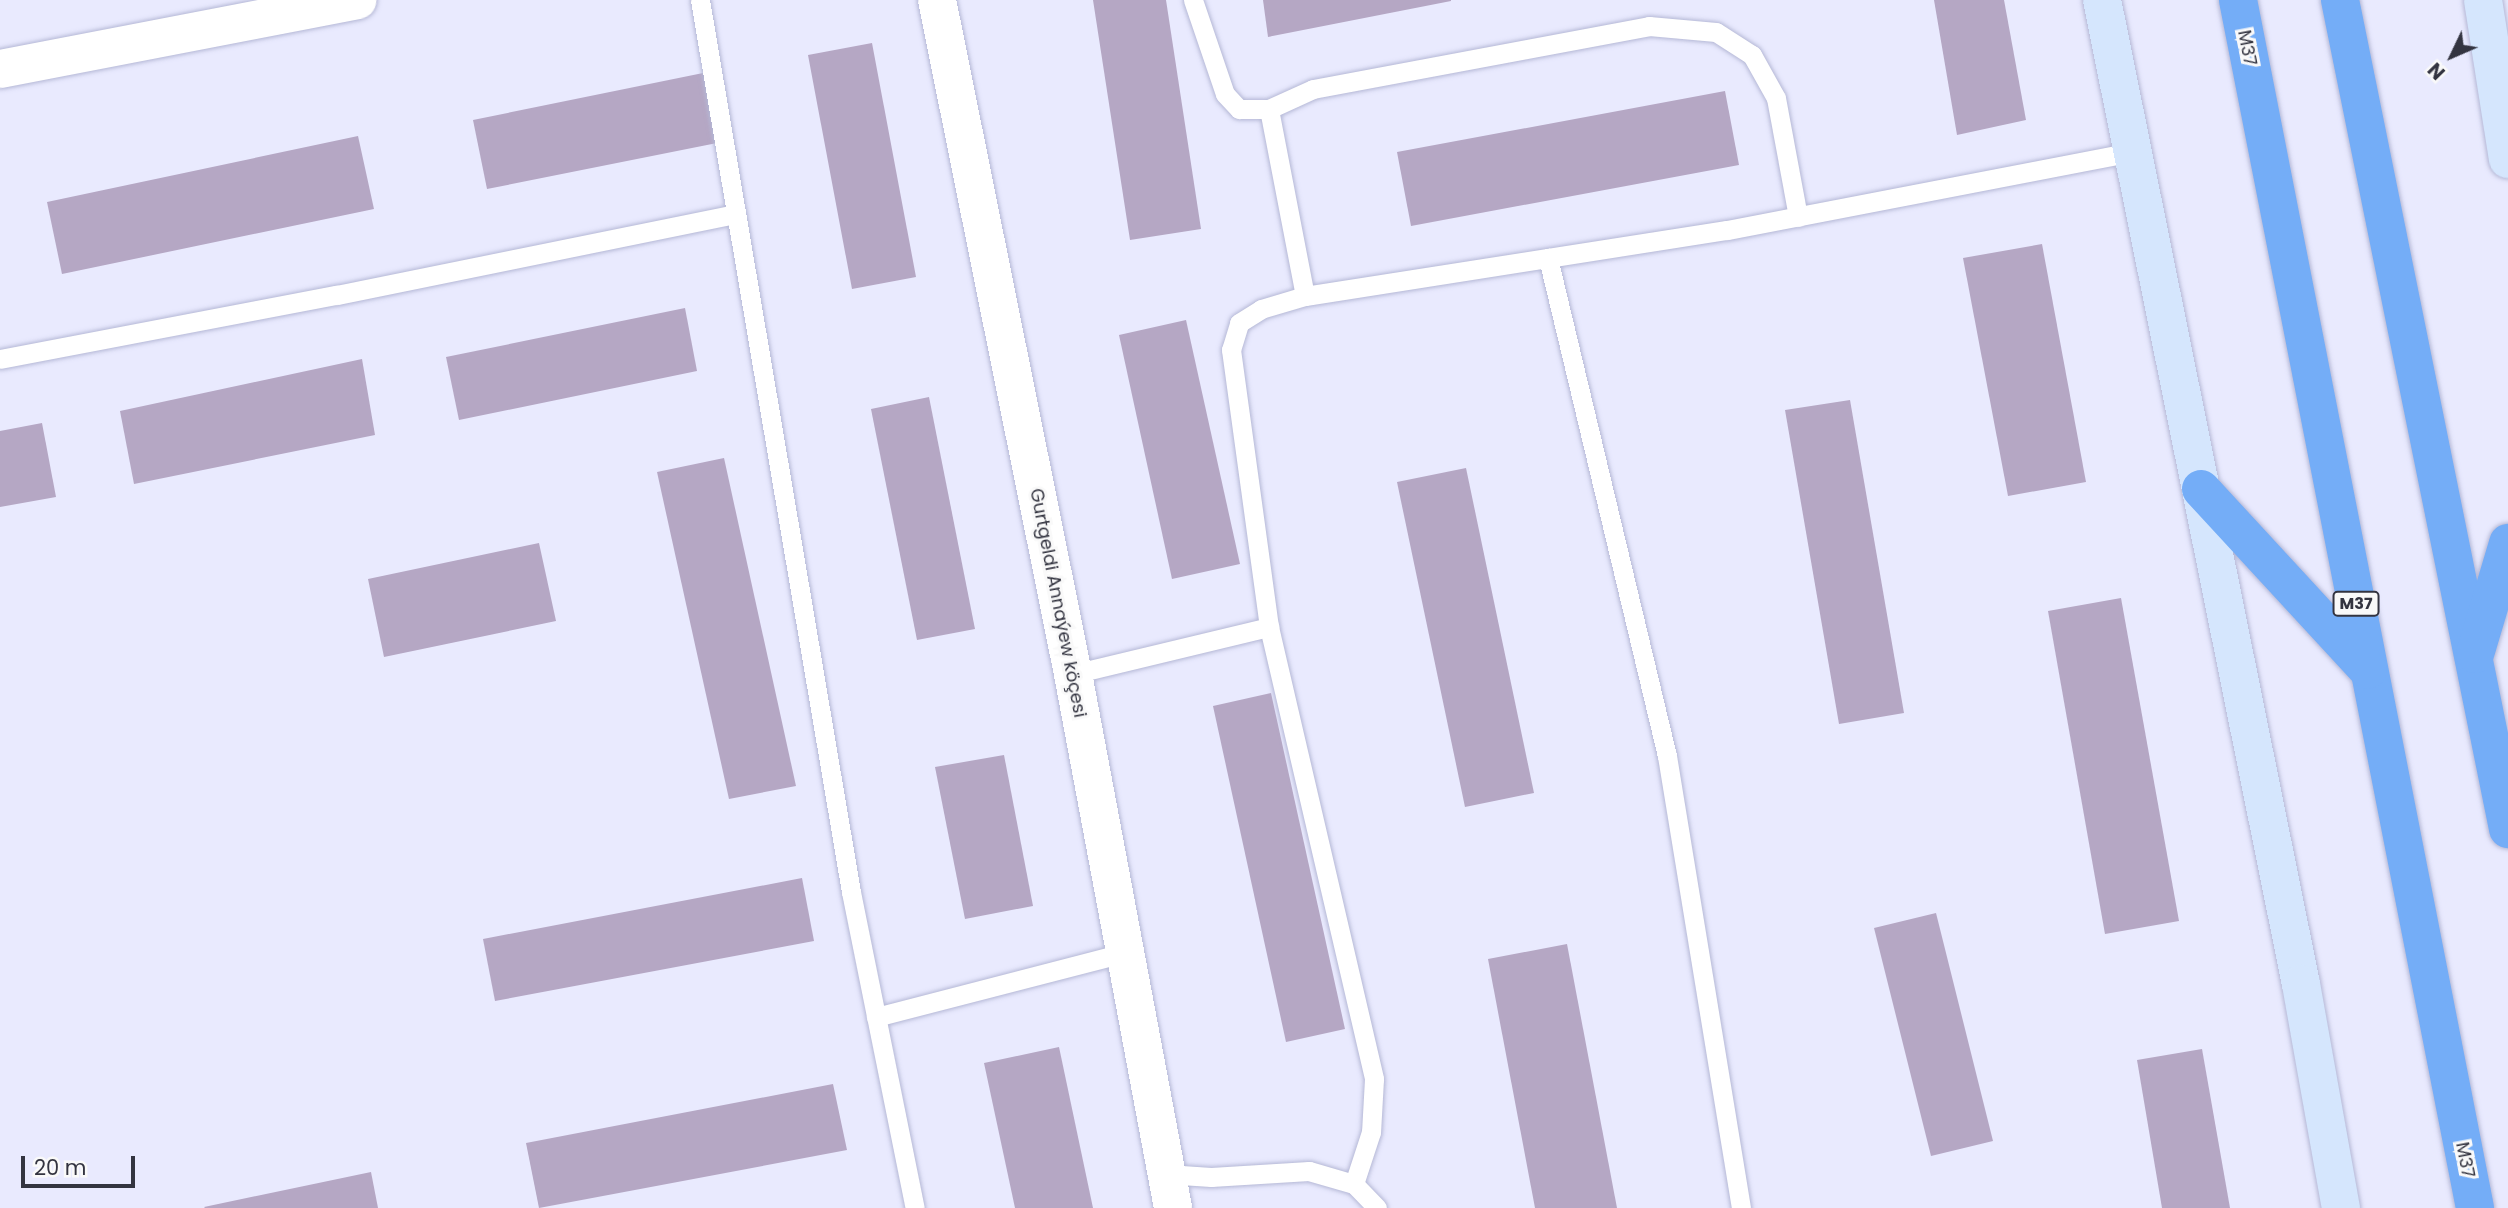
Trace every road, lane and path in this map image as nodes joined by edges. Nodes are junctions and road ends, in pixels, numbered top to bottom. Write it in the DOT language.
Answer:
graph roads {
  1 [pos="358,0"];
  2 [pos="700,0"];
  3 [pos="937,0"];
  4 [pos="1193,0"];
  5 [pos="2102,0"];
  6 [pos="2238,0"];
  7 [pos="2340,0"];
  8 [pos="2483,0"];
  9 [pos="0,68"];
  10 [pos="1269,109"];
  11 [pos="2133,152"];
  12 [pos="2508,159"];
  13 [pos="736,214"];
  14 [pos="1798,217"];
  15 [pos="1548,258"];
  16 [pos="1304,296"];
  17 [pos="0,359"];
  18 [pos="2201,489"];
  19 [pos="2508,543"];
  20 [pos="1269,627"];
  21 [pos="2473,659"];
  22 [pos="2370,671"];
  23 [pos="1073,674"];
  24 [pos="2508,829"];
  25 [pos="1123,953"];
  26 [pos="876,1017"];
  27 [pos="1354,1184"];
  28 [pos="1169,1191"];
  29 [pos="915,1208"];
  30 [pos="1377,1208"];
  31 [pos="1741,1208"];
  32 [pos="2341,1208"];
  33 [pos="2474,1208"];
  1 -- 9 [label="street"];
  2 -- 13 [label="lane"];
  3 -- 23 [label="street, Gurtgeldi Annaýew köçesi"];
  4 -- 10 [label="lane"];
  5 -- 11 [label="street"];
  6 -- 22 [label="highway, M37 / M37"];
  7 -- 21 [label="highway"];
  8 -- 12 [label="street"];
  10 -- 14 [label="lane"];
  10 -- 16 [label="lane"];
  11 -- 14 [label="lane"];
  11 -- 18 [label="street"];
  13 -- 17 [label="lane"];
  13 -- 26 [label="lane"];
  14 -- 15 [label="lane"];
  15 -- 16 [label="lane"];
  15 -- 31 [label="lane"];
  16 -- 20 [label="lane"];
  18 -- 22 [label="highway"];
  18 -- 32 [label="street"];
  19 -- 21 [label="highway"];
  20 -- 23 [label="lane"];
  20 -- 27 [label="lane"];
  21 -- 24 [label="highway"];
  22 -- 33 [label="highway, M37 / M37"];
  23 -- 25 [label="street, Gurtgeldi Annaýew köçesi"];
  25 -- 26 [label="lane"];
  25 -- 28 [label="street, Gurtgeldi Annaýew köçesi"];
  26 -- 29 [label="lane"];
  27 -- 28 [label="lane"];
  27 -- 30 [label="lane"];
}
